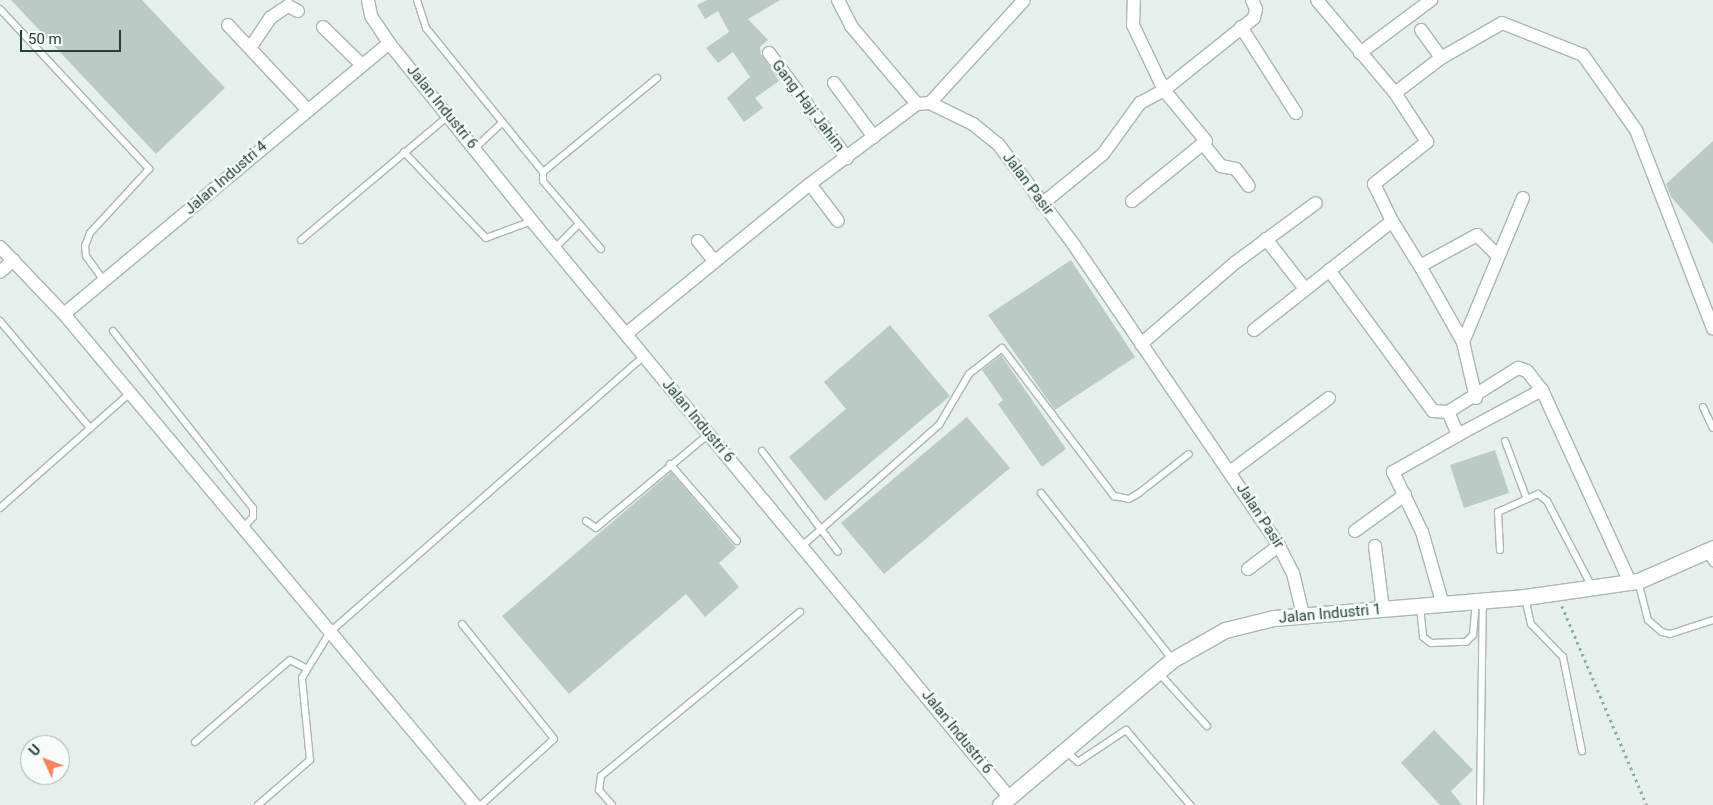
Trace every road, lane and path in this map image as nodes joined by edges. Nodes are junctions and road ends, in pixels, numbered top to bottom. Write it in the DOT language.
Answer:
graph roads {
  1 [pos="368,0"];
  2 [pos="417,0"];
  3 [pos="838,0"];
  4 [pos="1024,0"];
  5 [pos="1134,0"];
  6 [pos="1252,0"];
  7 [pos="1317,0"];
  8 [pos="1431,0"];
  9 [pos="0,9"];
  10 [pos="298,11"];
  11 [pos="228,25"];
  12 [pos="323,26"];
  13 [pos="1241,27"];
  14 [pos="1422,30"];
  15 [pos="390,43"];
  16 [pos="250,48"];
  17 [pos="770,53"];
  18 [pos="1360,53"];
  19 [pos="1441,58"];
  20 [pos="362,65"];
  21 [pos="658,78"];
  22 [pos="834,83"];
  23 [pos="1164,90"];
  24 [pos="1395,93"];
  25 [pos="930,103"];
  26 [pos="917,104"];
  27 [pos="307,109"];
  28 [pos="1296,113"];
  29 [pos="448,116"];
  30 [pos="500,125"];
  31 [pos="874,137"];
  32 [pos="1204,145"];
  33 [pos="475,148"];
  34 [pos="404,152"];
  35 [pos="847,158"];
  36 [pos="543,172"];
  37 [pos="810,184"];
  38 [pos="1250,186"];
  39 [pos="1523,198"];
  40 [pos="1132,201"];
  41 [pos="1316,203"];
  42 [pos="1042,204"];
  43 [pos="532,220"];
  44 [pos="838,221"];
  45 [pos="1392,221"];
  46 [pos="579,224"];
  47 [pos="1266,239"];
  48 [pos="301,240"];
  49 [pos="698,241"];
  50 [pos="0,246"];
  51 [pos="555,248"];
  52 [pos="601,249"];
  53 [pos="1496,254"];
  54 [pos="14,260"];
  55 [pos="714,260"];
  56 [pos="1420,266"];
  57 [pos="1329,270"];
  58 [pos="0,272"];
  59 [pos="105,282"];
  60 [pos="1305,289"];
  61 [pos="64,314"];
  62 [pos="0,322"];
  63 [pos="1713,329"];
  64 [pos="1254,330"];
  65 [pos="113,331"];
  66 [pos="626,334"];
  67 [pos="1463,342"];
  68 [pos="1141,344"];
  69 [pos="644,356"];
  70 [pos="1542,390"];
  71 [pos="130,393"];
  72 [pos="1329,398"];
  73 [pos="1476,398"];
  74 [pos="1703,407"];
  75 [pos="1448,412"];
  76 [pos="90,428"];
  77 [pos="1713,428"];
  78 [pos="709,434"];
  79 [pos="1458,435"];
  80 [pos="1505,441"];
  81 [pos="762,451"];
  82 [pos="1189,454"];
  83 [pos="670,464"];
  84 [pos="1230,471"];
  85 [pos="1041,493"];
  86 [pos="1405,495"];
  87 [pos="1526,497"];
  88 [pos="0,508"];
  89 [pos="586,521"];
  90 [pos="243,528"];
  91 [pos="821,528"];
  92 [pos="1355,530"];
  93 [pos="737,541"];
  94 [pos="802,546"];
  95 [pos="1279,546"];
  96 [pos="1375,546"];
  97 [pos="1500,550"];
  98 [pos="838,552"];
  99 [pos="1710,554"];
  100 [pos="1248,569"];
  101 [pos="1634,581"];
  102 [pos="1592,588"];
  103 [pos="1558,593"];
  104 [pos="1524,597"];
  105 [pos="1479,601"];
  106 [pos="1443,605"];
  107 [pos="1420,607"];
  108 [pos="1383,609"];
  109 [pos="800,612"];
  110 [pos="1303,615"];
  111 [pos="1713,620"];
  112 [pos="462,624"];
  113 [pos="330,632"];
  114 [pos="1172,660"];
  115 [pos="306,668"];
  116 [pos="1158,672"];
  117 [pos="1207,726"];
  118 [pos="194,742"];
  119 [pos="1066,751"];
  120 [pos="1582,751"];
  121 [pos="1008,802"];
  122 [pos="258,805"];
  123 [pos="475,805"];
  124 [pos="481,805"];
  125 [pos="612,805"];
  126 [pos="1190,805"];
  127 [pos="1480,805"];
  128 [pos="1646,805"];
  1 -- 15 [label="street, Jalan Industri 6"];
  2 -- 30 [label="lane"];
  3 -- 26 [label="street"];
  4 -- 25 [label="street"];
  5 -- 23 [label="street"];
  6 -- 13 [label="street"];
  7 -- 18 [label="street"];
  8 -- 18 [label="street"];
  9 -- 59 [label="lane"];
  10 -- 16 [label="street"];
  11 -- 16 [label="street"];
  12 -- 20 [label="street"];
  13 -- 23 [label="street"];
  13 -- 28 [label="street"];
  14 -- 19 [label="street"];
  15 -- 20 [label="street, Jalan Industri 4"];
  15 -- 29 [label="street, Jalan Industri 6"];
  16 -- 27 [label="street"];
  17 -- 35 [label="street, Gang Haji Jahim"];
  18 -- 24 [label="street"];
  19 -- 24 [label="street"];
  19 -- 63 [label="street"];
  20 -- 27 [label="street, Jalan Industri 4"];
  21 -- 36 [label="lane"];
  22 -- 31 [label="street"];
  23 -- 32 [label="street"];
  23 -- 42 [label="street"];
  24 -- 45 [label="street"];
  25 -- 26 [label="street"];
  25 -- 42 [label="street, Jalan Pasir"];
  26 -- 31 [label="street"];
  27 -- 59 [label="street, Jalan Industri 4"];
  29 -- 33 [label="street, Jalan Industri 6"];
  29 -- 34 [label="lane"];
  30 -- 33 [label="lane"];
  30 -- 36 [label="lane"];
  31 -- 35 [label="street"];
  32 -- 38 [label="street"];
  32 -- 40 [label="street"];
  33 -- 43 [label="street, Jalan Industri 6"];
  34 -- 43 [label="lane"];
  34 -- 48 [label="lane"];
  35 -- 37 [label="street"];
  36 -- 46 [label="lane"];
  37 -- 44 [label="street"];
  37 -- 55 [label="street"];
  39 -- 53 [label="street"];
  41 -- 47 [label="street"];
  42 -- 68 [label="street, Jalan Pasir"];
  43 -- 51 [label="street, Jalan Industri 6"];
  45 -- 56 [label="street"];
  45 -- 57 [label="street"];
  46 -- 51 [label="lane"];
  46 -- 52 [label="lane"];
  47 -- 60 [label="street"];
  47 -- 68 [label="street"];
  49 -- 55 [label="street"];
  50 -- 54 [label="street"];
  51 -- 66 [label="street, Jalan Industri 6"];
  53 -- 56 [label="street"];
  53 -- 67 [label="street"];
  54 -- 58 [label="street"];
  54 -- 61 [label="street"];
  55 -- 66 [label="street"];
  56 -- 67 [label="street"];
  57 -- 60 [label="street"];
  57 -- 75 [label="street"];
  59 -- 61 [label="street, Jalan Industri 4"];
  60 -- 64 [label="street"];
  61 -- 71 [label="street"];
  62 -- 76 [label="lane"];
  65 -- 90 [label="lane"];
  66 -- 69 [label="street, Jalan Industri 6"];
  67 -- 73 [label="street"];
  68 -- 84 [label="street, Jalan Pasir"];
  69 -- 78 [label="street, Jalan Industri 6"];
  69 -- 113 [label="lane"];
  70 -- 73 [label="street"];
  70 -- 79 [label="street"];
  70 -- 101 [label="street"];
  71 -- 76 [label="lane"];
  71 -- 90 [label="street"];
  72 -- 84 [label="street"];
  73 -- 75 [label="street"];
  74 -- 77 [label="lane"];
  75 -- 79 [label="street"];
  76 -- 88 [label="lane"];
  78 -- 83 [label="lane"];
  78 -- 94 [label="street, Jalan Industri 6"];
  79 -- 86 [label="street"];
  80 -- 87 [label="lane"];
  81 -- 91 [label="lane"];
  82 -- 91 [label="lane"];
  83 -- 89 [label="lane"];
  83 -- 93 [label="lane"];
  84 -- 95 [label="street, Jalan Pasir"];
  85 -- 114 [label="lane"];
  86 -- 92 [label="street"];
  86 -- 106 [label="street"];
  87 -- 97 [label="lane"];
  87 -- 102 [label="lane"];
  90 -- 113 [label="street"];
  91 -- 94 [label="lane"];
  91 -- 98 [label="lane"];
  94 -- 121 [label="street, Jalan Industri 6"];
  95 -- 100 [label="street"];
  95 -- 110 [label="street, Jalan Pasir"];
  96 -- 108 [label="street"];
  99 -- 101 [label="street, Jalan Industri 1"];
  101 -- 102 [label="street, Jalan Industri 1"];
  101 -- 111 [label="lane"];
  102 -- 103 [label="street, Jalan Industri 1"];
  103 -- 104 [label="street, Jalan Industri 1"];
  103 -- 128 [label="path"];
  104 -- 105 [label="street, Jalan Industri 1"];
  104 -- 120 [label="lane"];
  105 -- 106 [label="street, Jalan Industri 1"];
  105 -- 107 [label="lane"];
  105 -- 127 [label="lane"];
  106 -- 107 [label="street, Jalan Industri 1"];
  107 -- 108 [label="street, Jalan Industri 1"];
  108 -- 110 [label="street, Jalan Industri 1"];
  109 -- 125 [label="lane"];
  110 -- 114 [label="street, Jalan Industri 1"];
  112 -- 124 [label="lane"];
  113 -- 115 [label="lane"];
  113 -- 123 [label="street"];
  114 -- 116 [label="street, Jalan Industri 1"];
  115 -- 118 [label="lane"];
  115 -- 122 [label="lane"];
  116 -- 117 [label="lane"];
  116 -- 119 [label="street, Jalan Industri 1"];
  119 -- 121 [label="street, Jalan Industri 1"];
  119 -- 126 [label="lane"];
}
